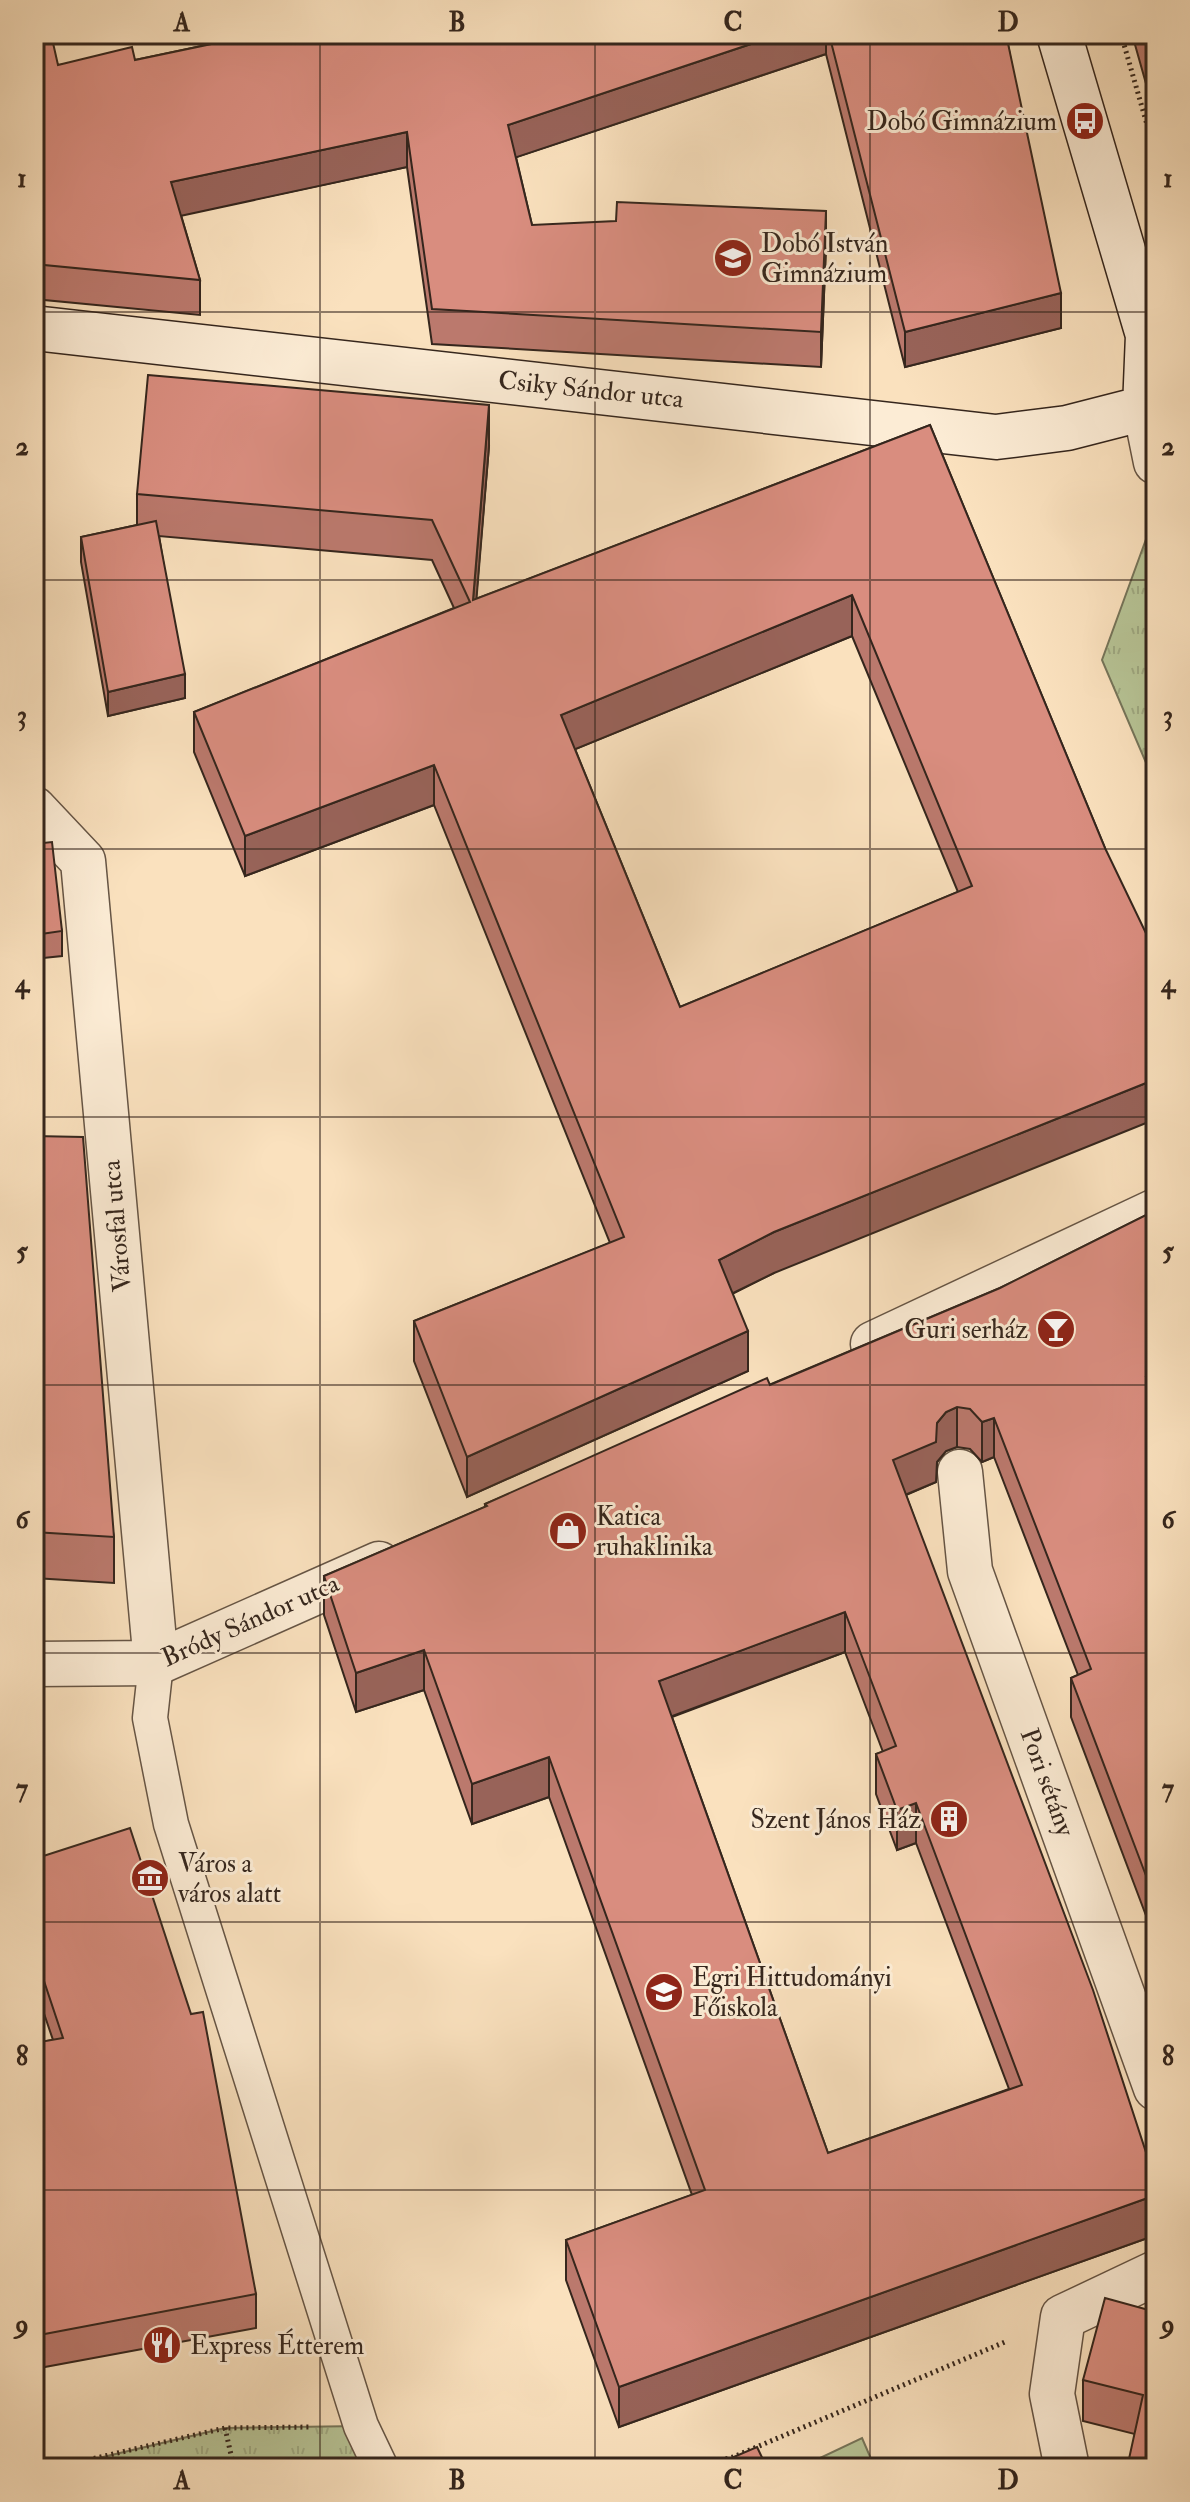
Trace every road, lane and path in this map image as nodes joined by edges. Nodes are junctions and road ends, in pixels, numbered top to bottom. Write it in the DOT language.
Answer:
graph roads {
  1 [pos="1059,34"];
  2 [pos="1121,34"];
  3 [pos="1156,156"];
  4 [pos="34,328"];
  5 [pos="1145,408"];
  6 [pos="1156,462"];
  7 [pos="34,809"];
  8 [pos="1156,1211"];
  9 [pos="837,1360"];
  10 [pos="960,1472"];
  11 [pos="417,1547"];
  12 [pos="156,1663"];
  13 [pos="34,1664"];
  14 [pos="1156,2088"];
  15 [pos="1156,2273"];
  16 [pos="1063,2317"];
  17 [pos="361,2426"];
  18 [pos="225,2428"];
  19 [pos="53,2468"];
  20 [pos="234,2468"];
  21 [pos="381,2468"];
  22 [pos="691,2468"];
  23 [pos="1067,2468"];
  1 -- 5 [label="street"];
  2 -- 3 [label="path"];
  4 -- 5 [label="street, Csiky Sándor utca"];
  5 -- 6 [label="street"];
  7 -- 12 [label="street, Városfal utca"];
  8 -- 9 [label="street"];
  10 -- 14 [label="street, Pori sétány"];
  11 -- 12 [label="street, Bródy Sándor utca"];
  12 -- 13 [label="street, Bródy Sándor utca"];
  12 -- 17 [label="lane"];
  15 -- 16 [label="street"];
  16 -- 22 [label="path"];
  16 -- 23 [label="street"];
  17 -- 18 [label="path"];
  17 -- 21 [label="lane"];
  18 -- 19 [label="path"];
  18 -- 20 [label="path"];
}
